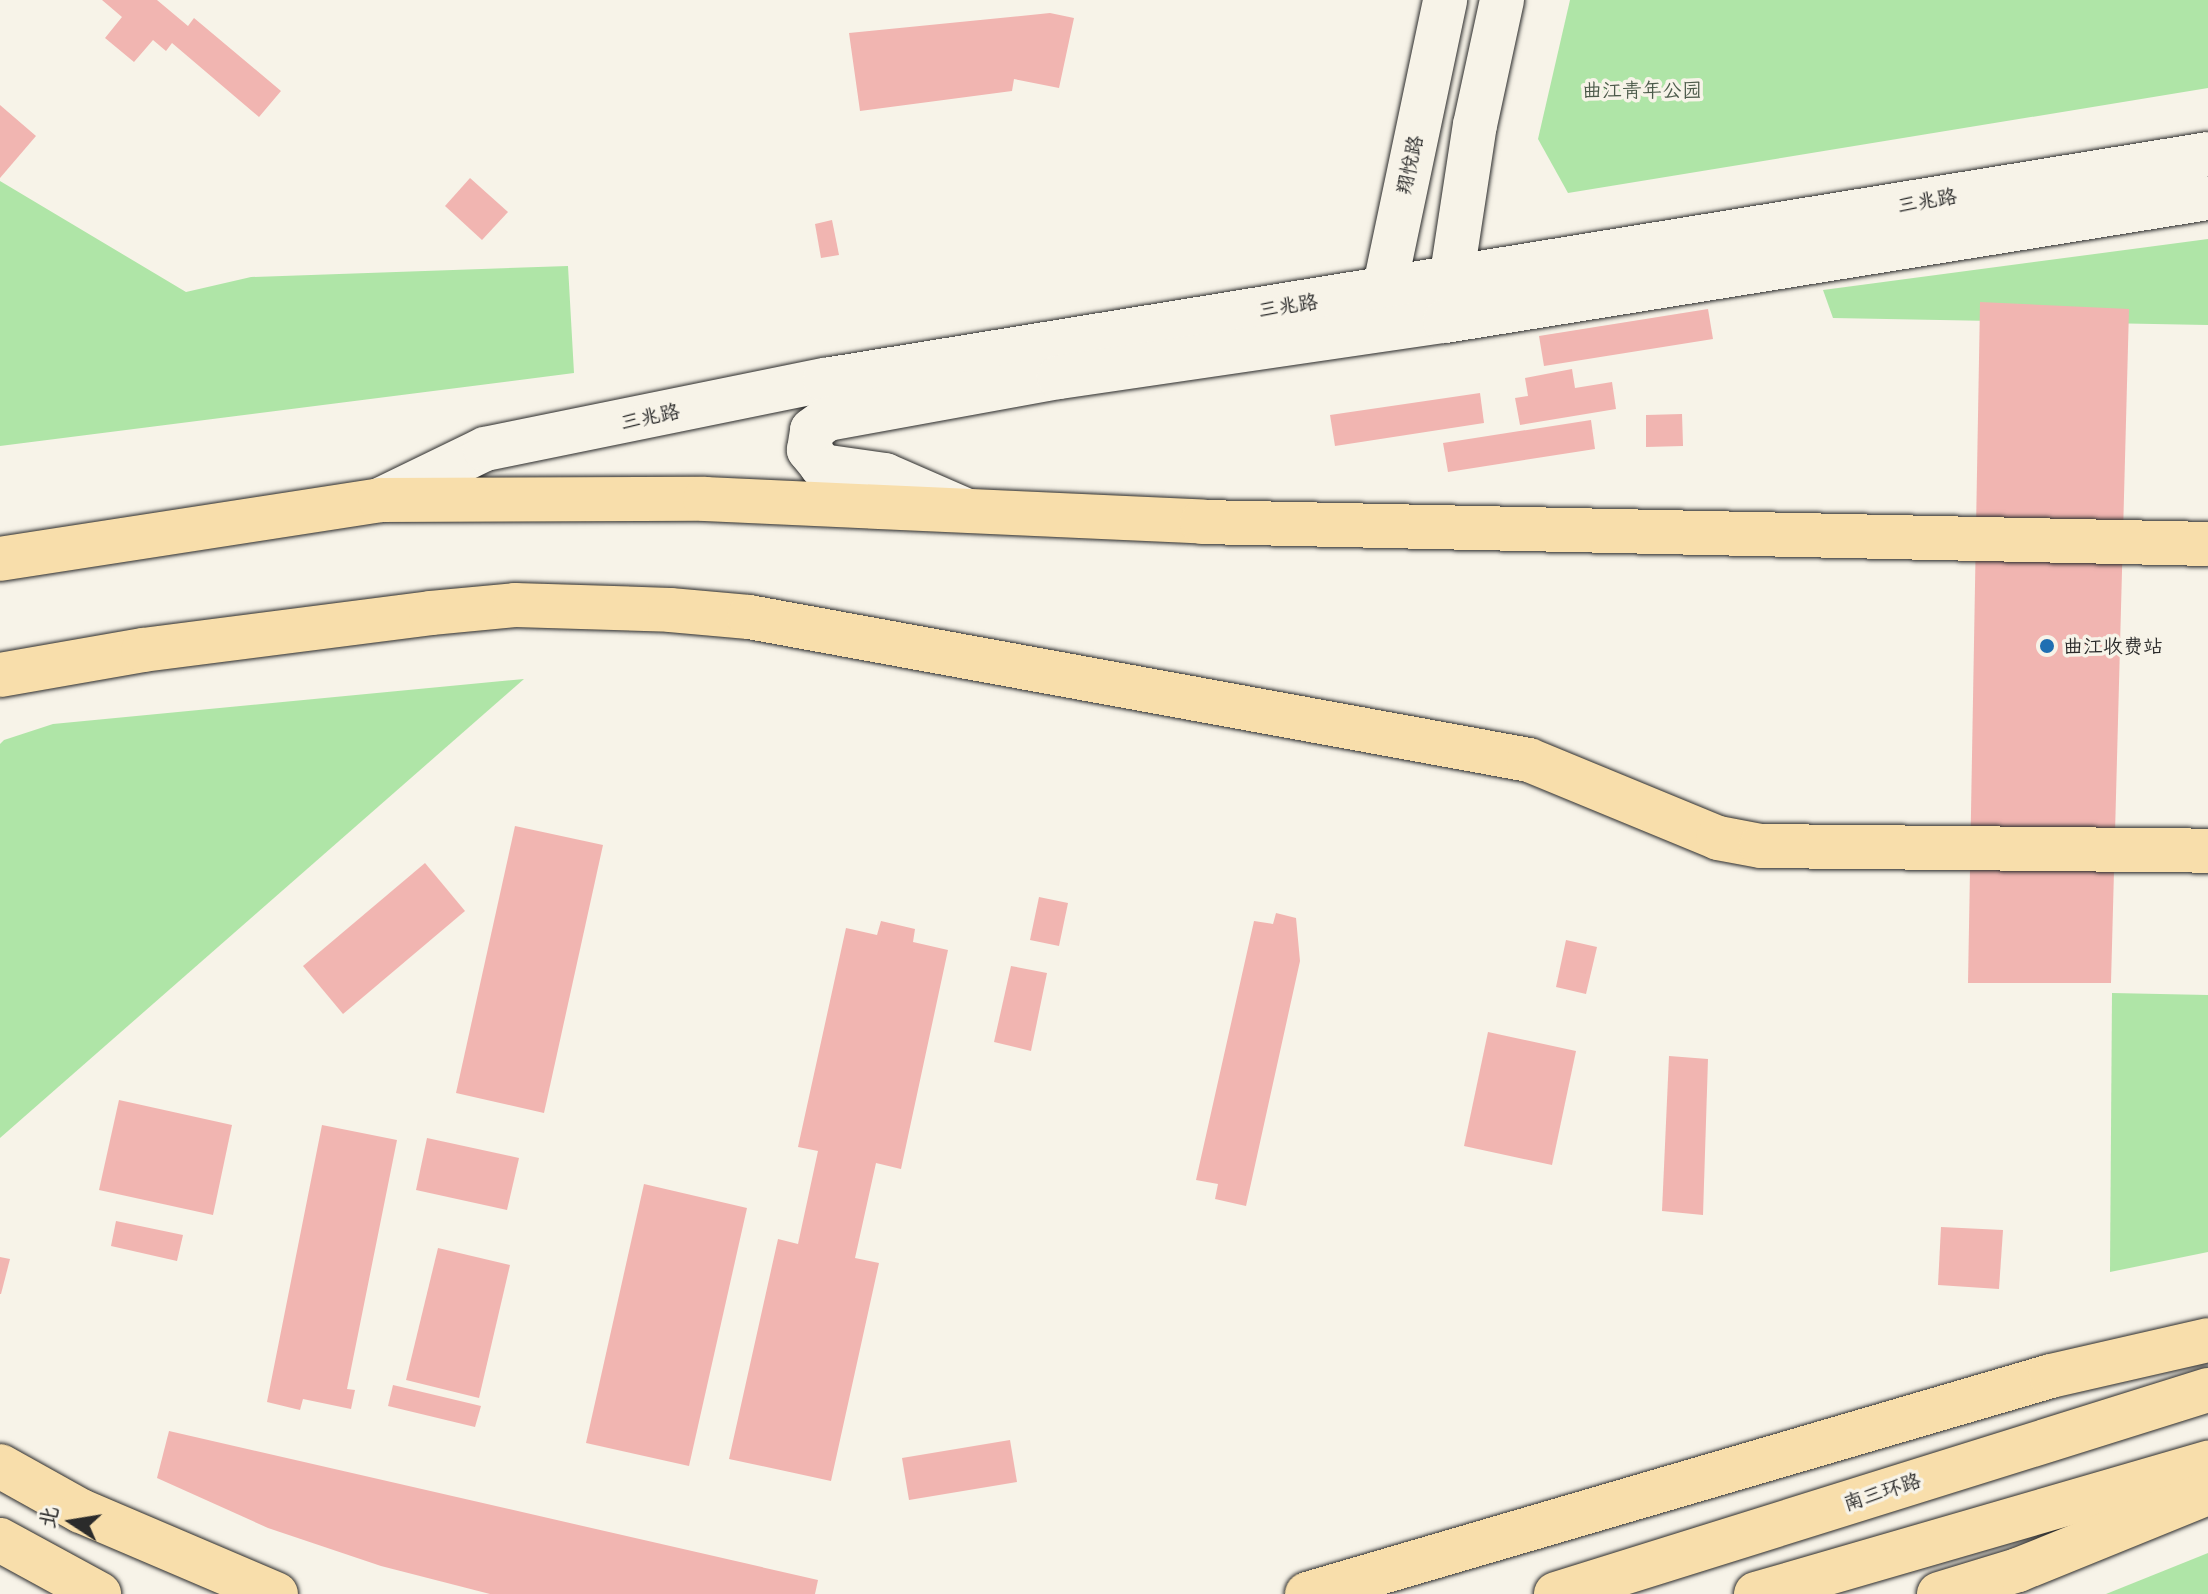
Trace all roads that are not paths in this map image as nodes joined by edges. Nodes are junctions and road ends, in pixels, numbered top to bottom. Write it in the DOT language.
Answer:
graph roads {
  1 [pos="1445,0"];
  2 [pos="1502,0"];
  3 [pos="2208,154"];
  4 [pos="2208,198"];
  5 [pos="1448,300"];
  6 [pos="1380,311"];
  7 [pos="380,500"];
  8 [pos="967,511"];
  9 [pos="2208,544"];
  10 [pos="2,558"];
  11 [pos="0,675"];
  12 [pos="2208,851"];
  13 [pos="2208,1340"];
  14 [pos="2208,1390"];
  15 [pos="2208,1463"];
  16 [pos="0,1466"];
  17 [pos="2208,1493"];
  18 [pos="0,1540"];
  19 [pos="99,1594"];
  20 [pos="276,1594"];
  21 [pos="1307,1594"];
  22 [pos="1556,1594"];
  23 [pos="1756,1594"];
  24 [pos="1939,1594"];
  1 -- 6 [label="street, 翔悦路"];
  2 -- 5 [label="street"];
  3 -- 5 [label="street, 三兆路"];
  4 -- 5 [label="street, 三兆路"];
  5 -- 6 [label="street, 三兆路"];
  6 -- 7 [label="street, 三兆路"];
  6 -- 8 [label="street, 三兆路"];
  7 -- 8 [label="highway"];
  7 -- 10 [label="highway"];
  8 -- 9 [label="highway"];
  11 -- 12 [label="highway"];
  13 -- 21 [label="highway"];
  14 -- 22 [label="highway, 南三环路"];
  15 -- 23 [label="highway"];
  16 -- 20 [label="highway"];
  17 -- 24 [label="highway"];
  18 -- 19 [label="highway"];
}
